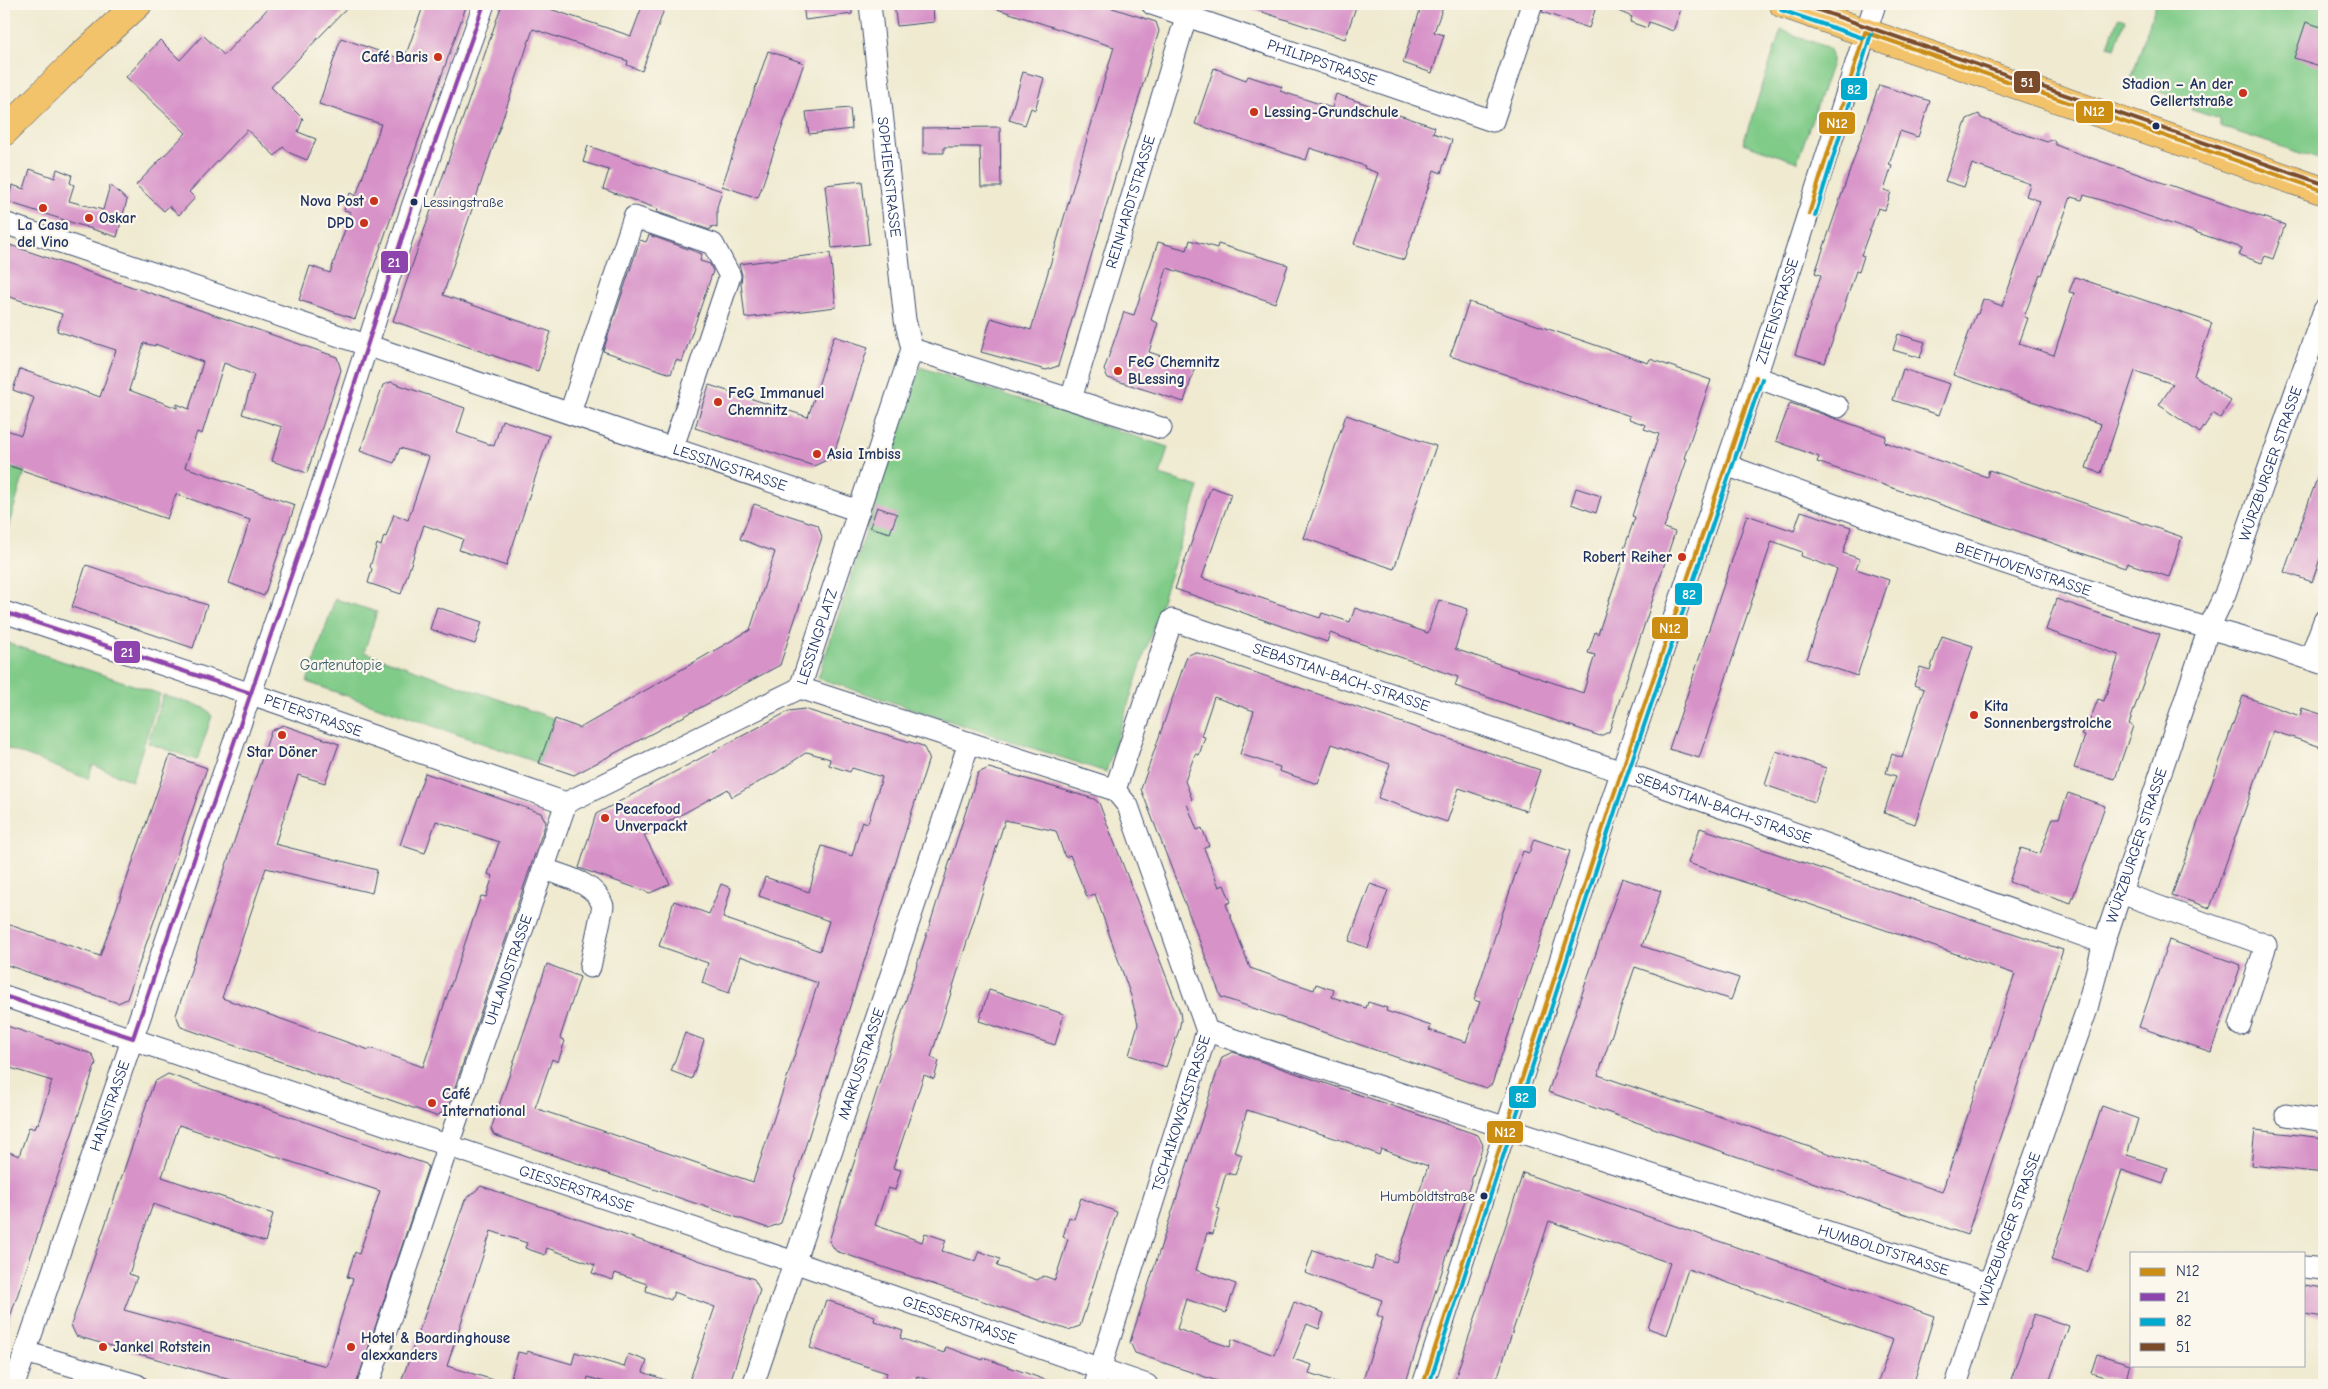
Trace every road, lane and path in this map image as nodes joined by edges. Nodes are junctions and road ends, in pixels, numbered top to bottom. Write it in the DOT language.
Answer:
graph roads {
  1 [pos="138,4"];
  2 [pos="484,4"];
  3 [pos="870,4"];
  4 [pos="1152,4"];
  5 [pos="1532,4"];
  6 [pos="1783,4"];
  7 [pos="1875,4"];
  8 [pos="1188,9"];
  9 [pos="1865,32"];
  10 [pos="4,132"];
  11 [pos="2324,191"];
  12 [pos="4,222"];
  13 [pos="2324,310"];
  14 [pos="366,344"];
  15 [pos="912,349"];
  16 [pos="1756,378"];
  17 [pos="1071,399"];
  18 [pos="1838,407"];
  19 [pos="570,413"];
  20 [pos="1161,428"];
  21 [pos="672,447"];
  22 [pos="1726,465"];
  23 [pos="859,511"];
  24 [pos="4,612"];
  25 [pos="2324,620"];
  26 [pos="2209,628"];
  27 [pos="2317,662"];
  28 [pos="800,688"];
  29 [pos="250,693"];
  30 [pos="969,743"];
  31 [pos="1622,772"];
  32 [pos="1114,790"];
  33 [pos="566,803"];
  34 [pos="544,869"];
  35 [pos="2121,893"];
  36 [pos="2104,943"];
  37 [pos="590,967"];
  38 [pos="4,996"];
  39 [pos="2240,1024"];
  40 [pos="1208,1031"];
  41 [pos="133,1038"];
  42 [pos="2286,1115"];
  43 [pos="2324,1121"];
  44 [pos="1506,1128"];
  45 [pos="448,1145"];
  46 [pos="794,1262"];
  47 [pos="2306,1267"];
  48 [pos="2324,1269"];
  49 [pos="1989,1284"];
  50 [pos="25,1352"];
  51 [pos="1097,1377"];
  52 [pos="14,1385"];
  53 [pos="137,1385"];
  54 [pos="368,1385"];
  55 [pos="753,1385"];
  56 [pos="1146,1385"];
  57 [pos="1423,1385"];
  58 [pos="1956,1385"];
  1 -- 10 [label="main road"];
  2 -- 14 [label="street, HAINSTRASSE"];
  3 -- 15 [label="street, SOPHIENSTRASSE"];
  4 -- 8 [label="street, PHILIPPSTRASSE"];
  5 -- 8 [label="street, PHILIPPSTRASSE"];
  6 -- 9 [label="main road"];
  7 -- 9 [label="street, ZIETENSTRASSE"];
  8 -- 17 [label="street, REINHARDTSTRASSE"];
  9 -- 11 [label="main road"];
  9 -- 16 [label="street, ZIETENSTRASSE"];
  12 -- 14 [label="street, LESSINGSTRASSE"];
  13 -- 26 [label="street, WÜRZBURGER STRASSE"];
  14 -- 19 [label="street, LESSINGSTRASSE"];
  14 -- 29 [label="street, HAINSTRASSE"];
  15 -- 17 [label="street"];
  15 -- 23 [label="street, LESSINGPLATZ"];
  16 -- 18 [label="street"];
  16 -- 22 [label="street, ZIETENSTRASSE"];
  17 -- 20 [label="street"];
  19 -- 21 [label="street, LESSINGSTRASSE"];
  19 -- 21 [label="street"];
  21 -- 23 [label="street, LESSINGSTRASSE"];
  22 -- 26 [label="street, BEETHOVENSTRASSE"];
  22 -- 31 [label="street, ZIETENSTRASSE"];
  23 -- 28 [label="street, LESSINGPLATZ"];
  24 -- 29 [label="street, PETERSTRASSE"];
  25 -- 27 [label="street"];
  26 -- 27 [label="street, BEETHOVENSTRASSE"];
  26 -- 35 [label="street, WÜRZBURGER STRASSE"];
  28 -- 30 [label="street, LESSINGPLATZ"];
  28 -- 33 [label="street"];
  29 -- 33 [label="street, PETERSTRASSE"];
  29 -- 41 [label="street, HAINSTRASSE"];
  30 -- 32 [label="street, LESSINGPLATZ"];
  30 -- 46 [label="street, MARKUSSTRASSE"];
  31 -- 32 [label="street, SEBASTIAN-BACH-STRASSE"];
  31 -- 36 [label="street, SEBASTIAN-BACH-STRASSE"];
  31 -- 44 [label="street, ZIETENSTRASSE"];
  32 -- 40 [label="street, TSCHAIKOWSKISTRASSE"];
  33 -- 34 [label="street, UHLANDSTRASSE"];
  34 -- 37 [label="street"];
  34 -- 45 [label="street, UHLANDSTRASSE"];
  35 -- 36 [label="street, WÜRZBURGER STRASSE"];
  35 -- 39 [label="street"];
  36 -- 49 [label="street, WÜRZBURGER STRASSE"];
  38 -- 41 [label="street, GIESSERSTRASSE"];
  40 -- 44 [label="street, HUMBOLDTSTRASSE"];
  40 -- 51 [label="street, TSCHAIKOWSKISTRASSE"];
  41 -- 45 [label="street, GIESSERSTRASSE"];
  41 -- 50 [label="street, HAINSTRASSE"];
  42 -- 43 [label="street"];
  44 -- 49 [label="street, HUMBOLDTSTRASSE"];
  44 -- 57 [label="street, ZIETENSTRASSE"];
  45 -- 46 [label="street, GIESSERSTRASSE"];
  45 -- 54 [label="street, UHLANDSTRASSE"];
  46 -- 51 [label="street, GIESSERSTRASSE"];
  46 -- 55 [label="street, MARKUSSTRASSE"];
  47 -- 48 [label="street"];
  49 -- 58 [label="street, WÜRZBURGER STRASSE"];
  50 -- 52 [label="street, HAINSTRASSE"];
  50 -- 53 [label="street"];
  51 -- 56 [label="street, GIESSERSTRASSE"];
}
